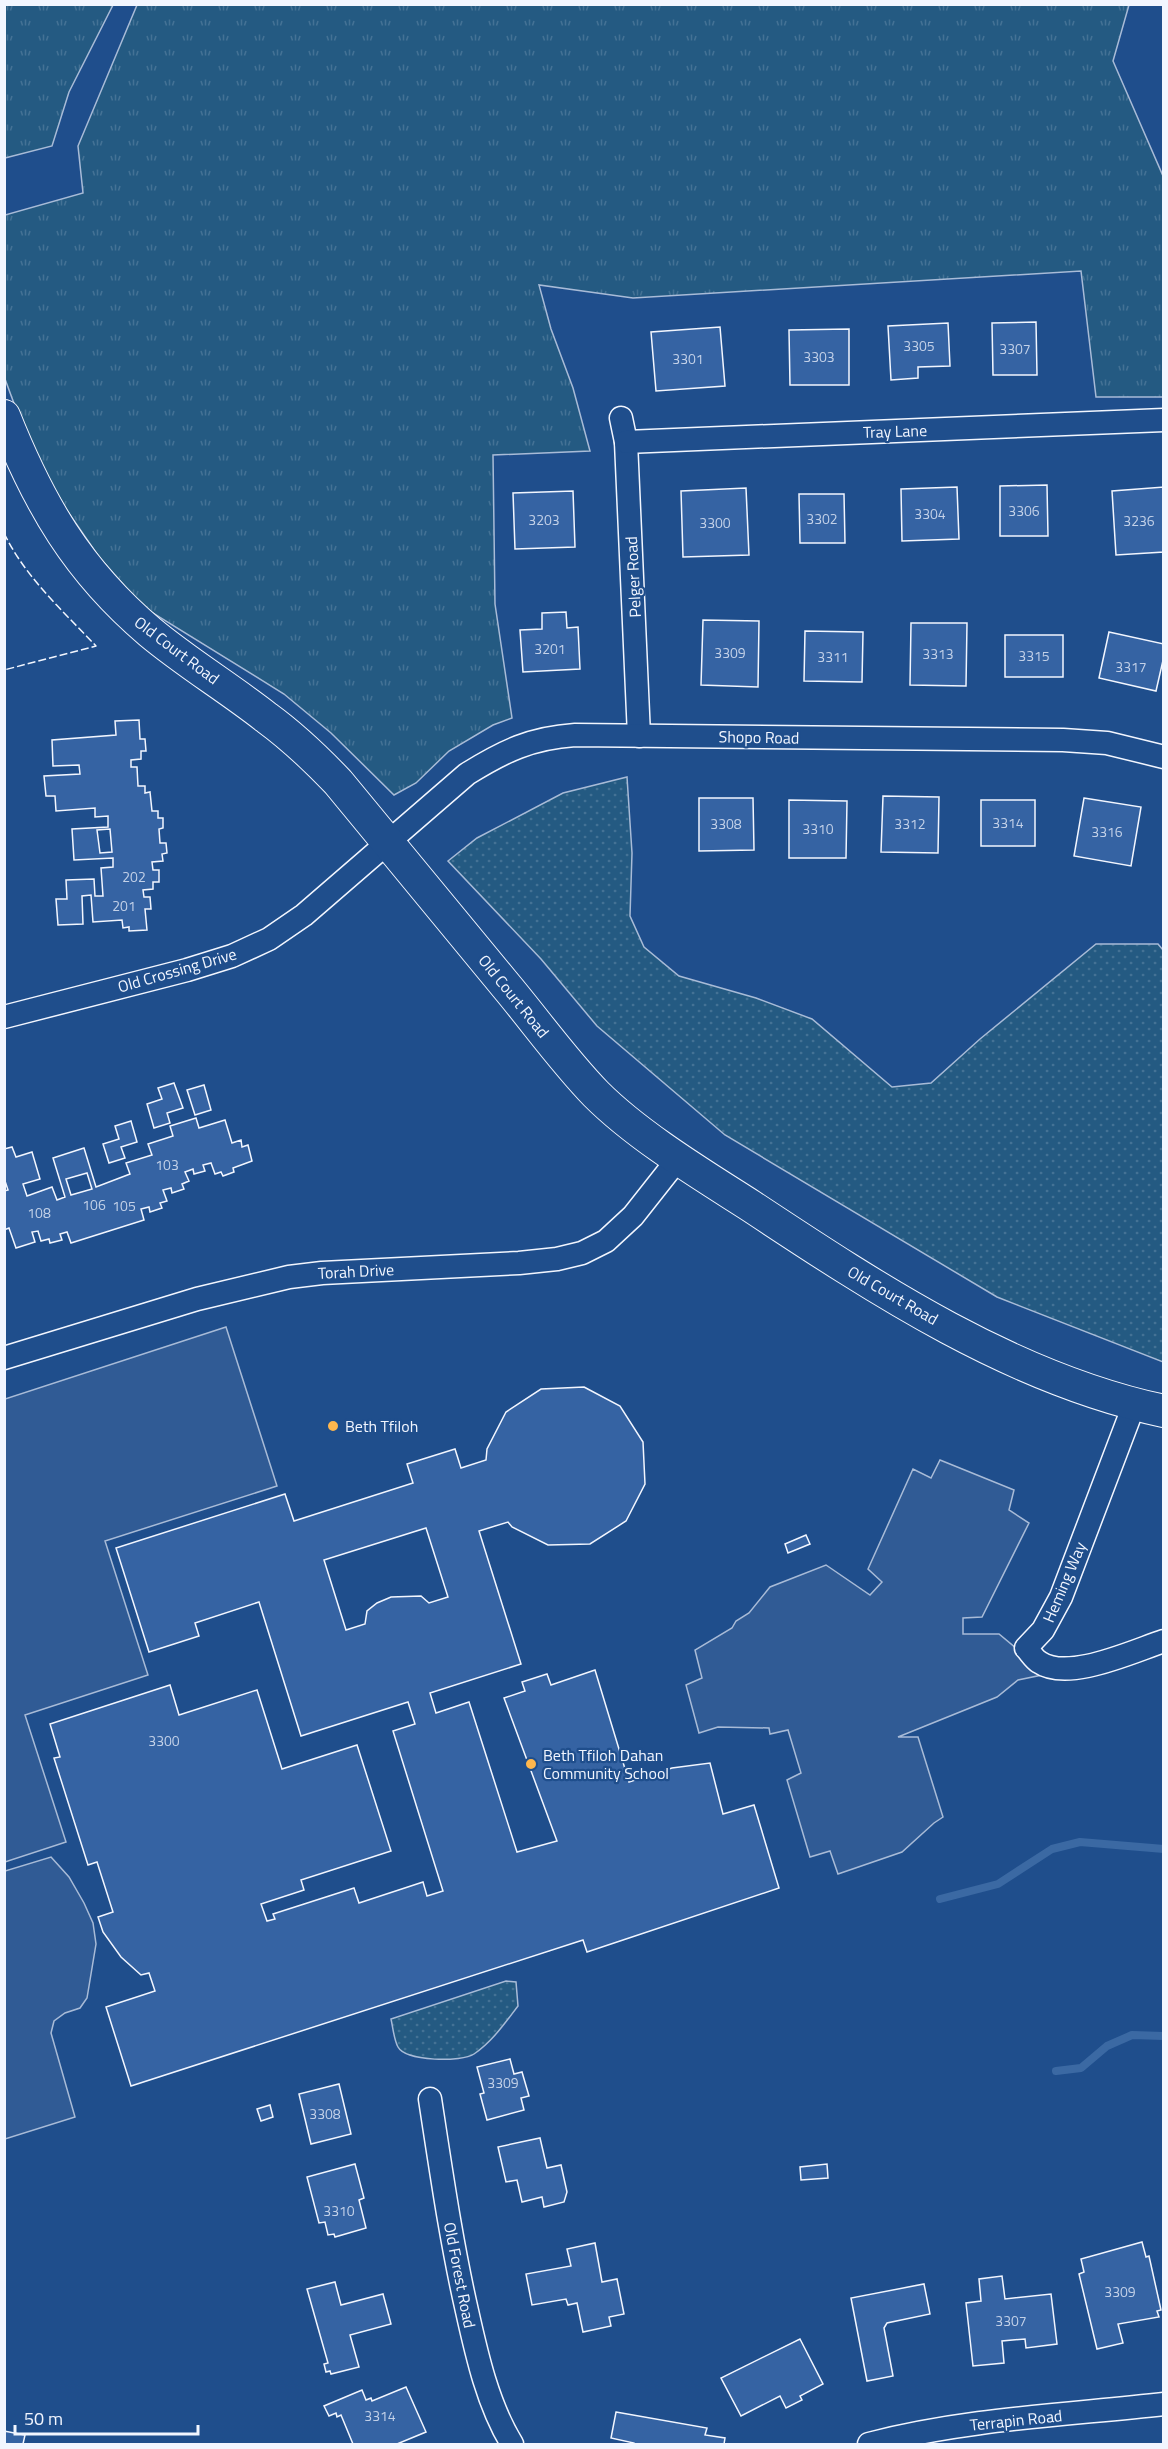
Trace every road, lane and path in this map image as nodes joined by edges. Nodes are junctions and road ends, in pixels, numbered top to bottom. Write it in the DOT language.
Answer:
graph roads {
  1 [pos="4,416"];
  2 [pos="621,418"];
  3 [pos="1164,420"];
  4 [pos="626,442"];
  5 [pos="639,736"];
  6 [pos="1164,757"];
  7 [pos="387,841"];
  8 [pos="4,1017"];
  9 [pos="678,1159"];
  10 [pos="4,1358"];
  11 [pos="1149,1408"];
  12 [pos="1164,1641"];
  13 [pos="430,2099"];
  14 [pos="1164,2404"];
  15 [pos="512,2445"];
  16 [pos="869,2445"];
  1 -- 7 [label="main road, Old Court Road"];
  2 -- 4 [label="street, Pelger Road"];
  3 -- 4 [label="street, Tray Lane"];
  4 -- 5 [label="street, Pelger Road"];
  5 -- 6 [label="street, Shopo Road"];
  5 -- 7 [label="street, Shopo Road"];
  7 -- 8 [label="street, Old Crossing Drive"];
  7 -- 9 [label="main road, Old Court Road"];
  9 -- 10 [label="street, Torah Drive"];
  9 -- 11 [label="main road, Old Court Road"];
  11 -- 12 [label="street, Heming Way"];
  13 -- 15 [label="street, Old Forest Road"];
  14 -- 16 [label="street, Terrapin Road"];
}
